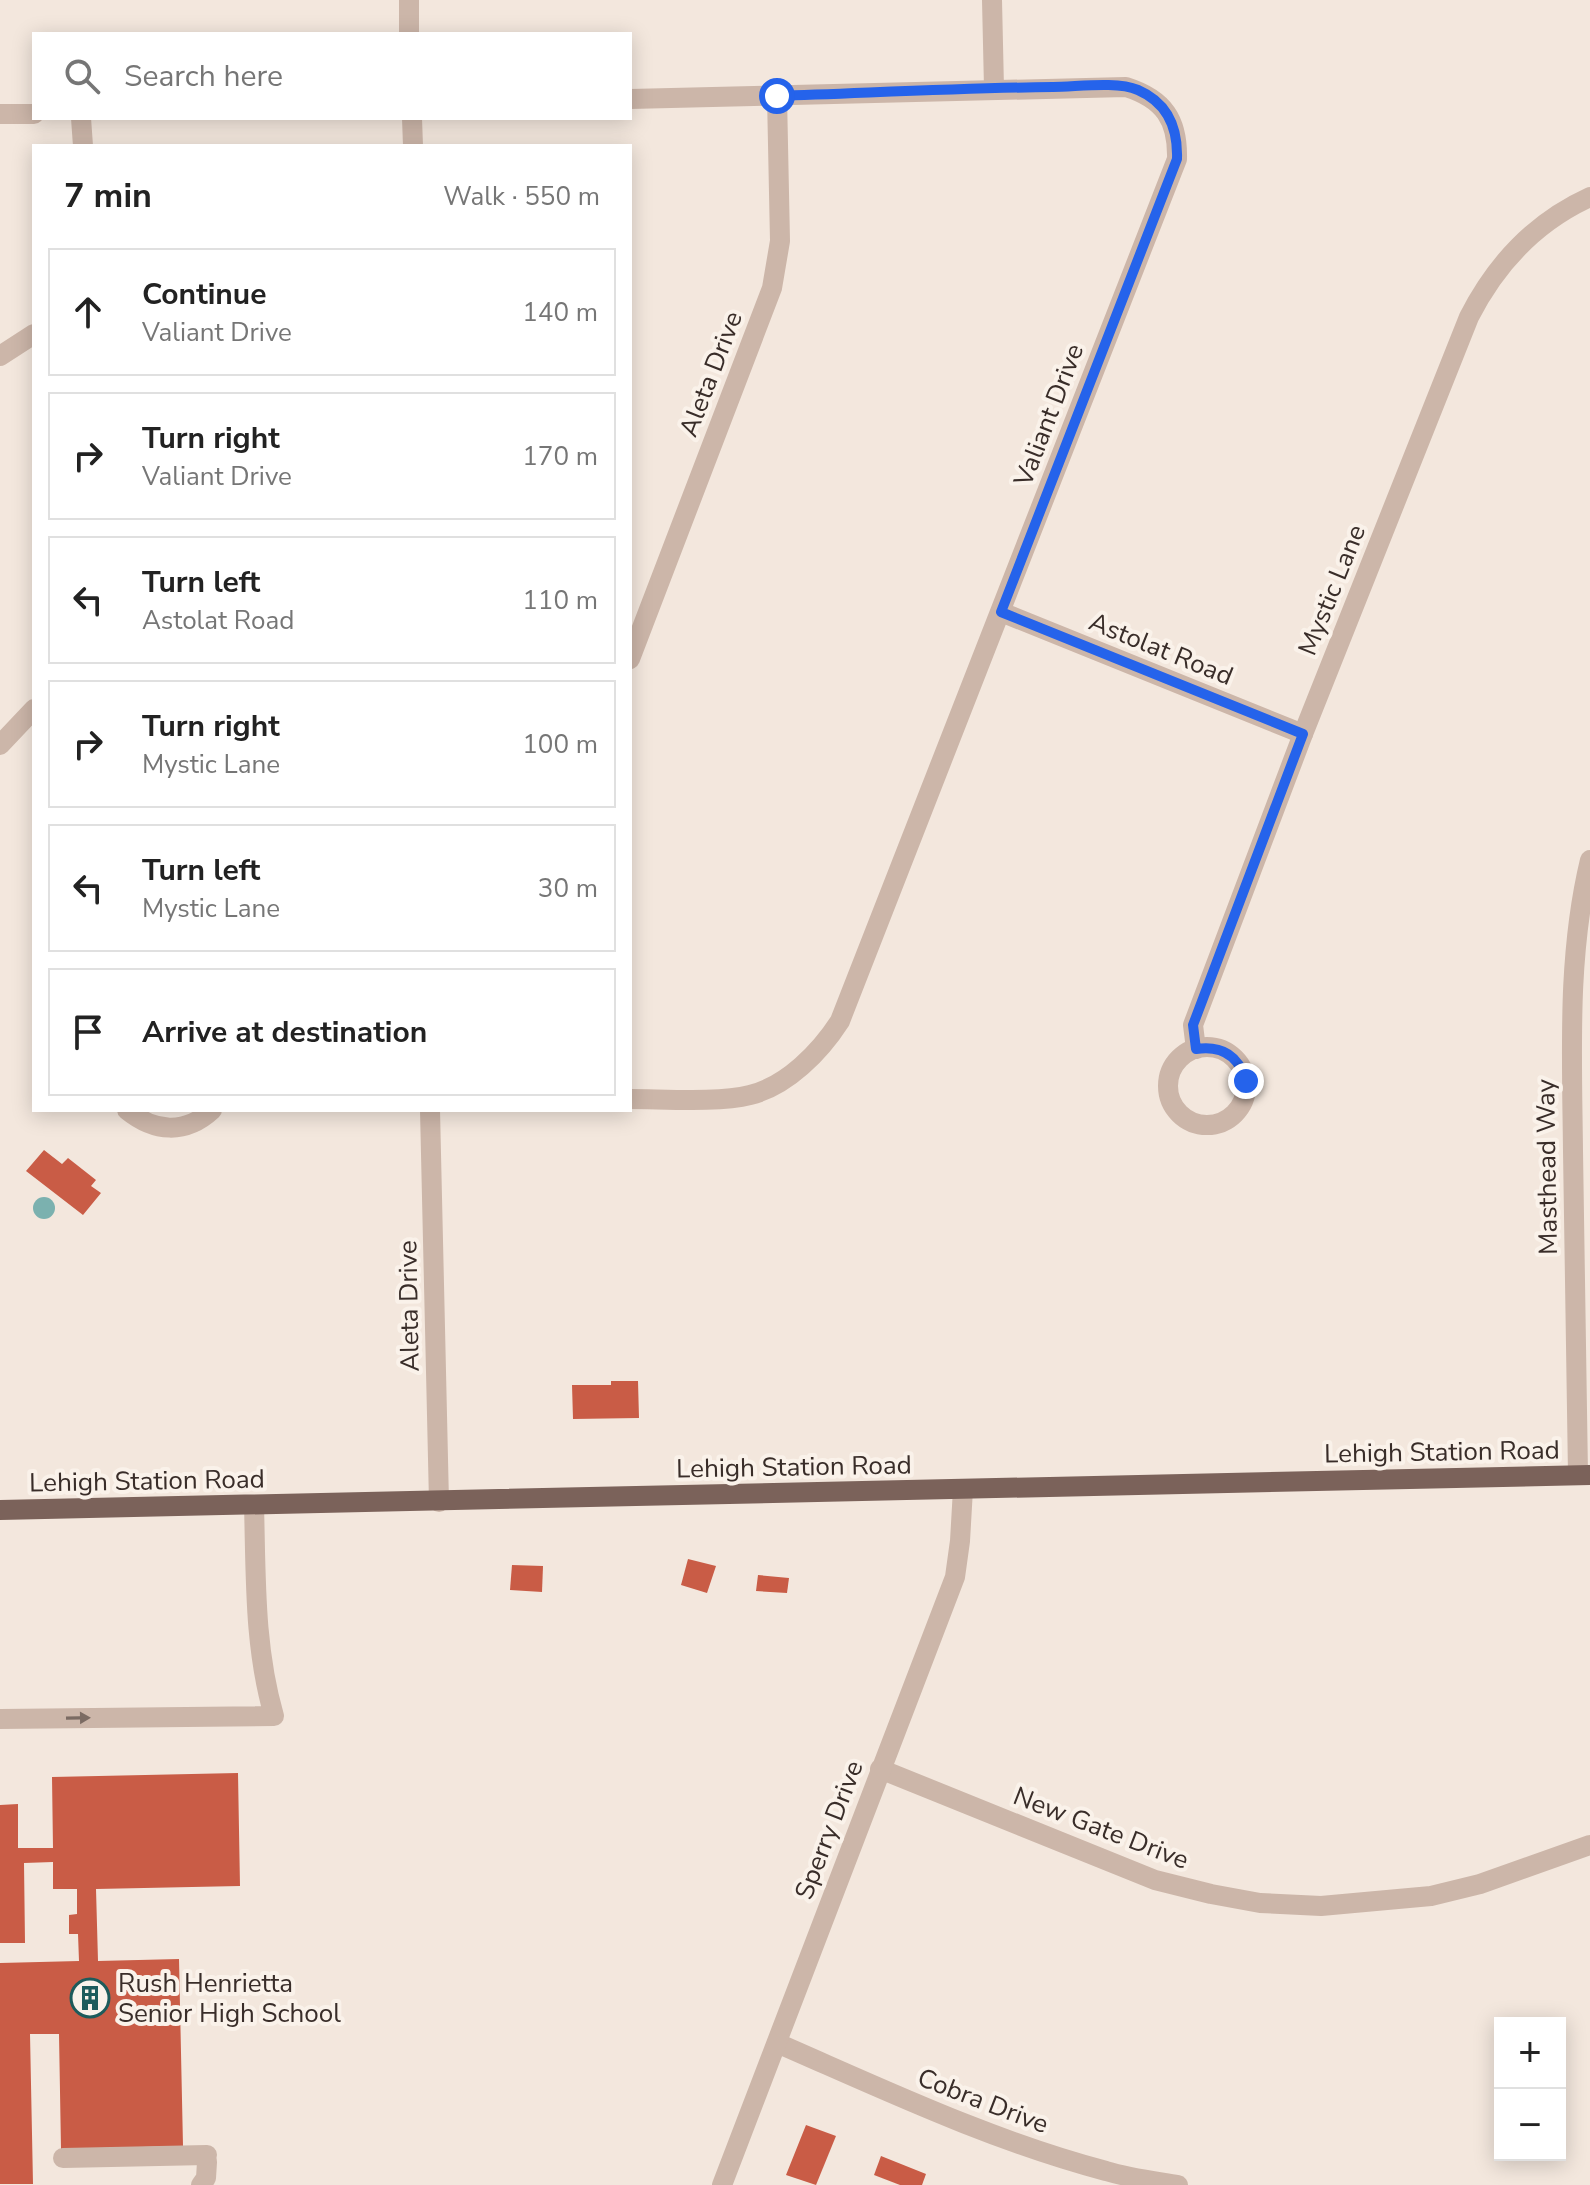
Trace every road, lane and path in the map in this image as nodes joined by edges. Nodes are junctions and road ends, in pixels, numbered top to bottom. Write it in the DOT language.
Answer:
graph roads {
  1 [pos="409,0"];
  2 [pos="992,0"];
  3 [pos="409,32"];
  4 [pos="994,88"];
  5 [pos="777,96"];
  6 [pos="632,99"];
  7 [pos="0,114"];
  8 [pos="32,114"];
  9 [pos="81,120"];
  10 [pos="412,120"];
  11 [pos="83,144"];
  12 [pos="413,144"];
  13 [pos="1590,197"];
  14 [pos="32,335"];
  15 [pos="0,356"];
  16 [pos="1001,612"];
  17 [pos="632,654"];
  18 [pos="32,711"];
  19 [pos="1303,734"];
  20 [pos="0,745"];
  21 [pos="1590,860"];
  22 [pos="1196,1049"];
  23 [pos="632,1099"];
  24 [pos="130,1112"];
  25 [pos="209,1112"];
  26 [pos="430,1112"];
  27 [pos="1584,1475"];
  28 [pos="963,1489"];
  29 [pos="439,1502"];
  30 [pos="254,1505"];
  31 [pos="0,1510"];
  32 [pos="0,1719"];
  33 [pos="880,1769"];
  34 [pos="1590,1845"];
  35 [pos="777,2043"];
  36 [pos="63,2158"];
  37 [pos="201,2185"];
  38 [pos="722,2185"];
  39 [pos="1178,2185"];
  1 -- 3 [label="street"];
  2 -- 4 [label="street"];
  4 -- 5 [label="street, Valiant Drive"];
  4 -- 16 [label="street, Valiant Drive"];
  5 -- 6 [label="street, Valiant Drive"];
  5 -- 17 [label="street, Aleta Drive"];
  7 -- 8 [label="street"];
  9 -- 11 [label="street"];
  10 -- 12 [label="street"];
  13 -- 19 [label="street, Mystic Lane"];
  14 -- 15 [label="street"];
  16 -- 19 [label="street, Astolat Road"];
  16 -- 23 [label="street, Valiant Drive"];
  18 -- 20 [label="street"];
  19 -- 22 [label="street, Mystic Lane"];
  21 -- 27 [label="street, Masthead Way"];
  24 -- 25 [label="street"];
  26 -- 29 [label="street, Aleta Drive"];
  27 -- 28 [label="main road, Lehigh Station Road"];
  28 -- 29 [label="main road, Lehigh Station Road"];
  28 -- 33 [label="street, Sperry Drive"];
  29 -- 30 [label="main road, Lehigh Station Road"];
  30 -- 31 [label="main road, Lehigh Station Road"];
  32 -- 30 [label="street, one-way"];
  33 -- 34 [label="street, New Gate Drive"];
  33 -- 35 [label="street, Sperry Drive"];
  35 -- 38 [label="street, Sperry Drive"];
  35 -- 39 [label="street, Cobra Drive"];
  36 -- 37 [label="street"];
}
